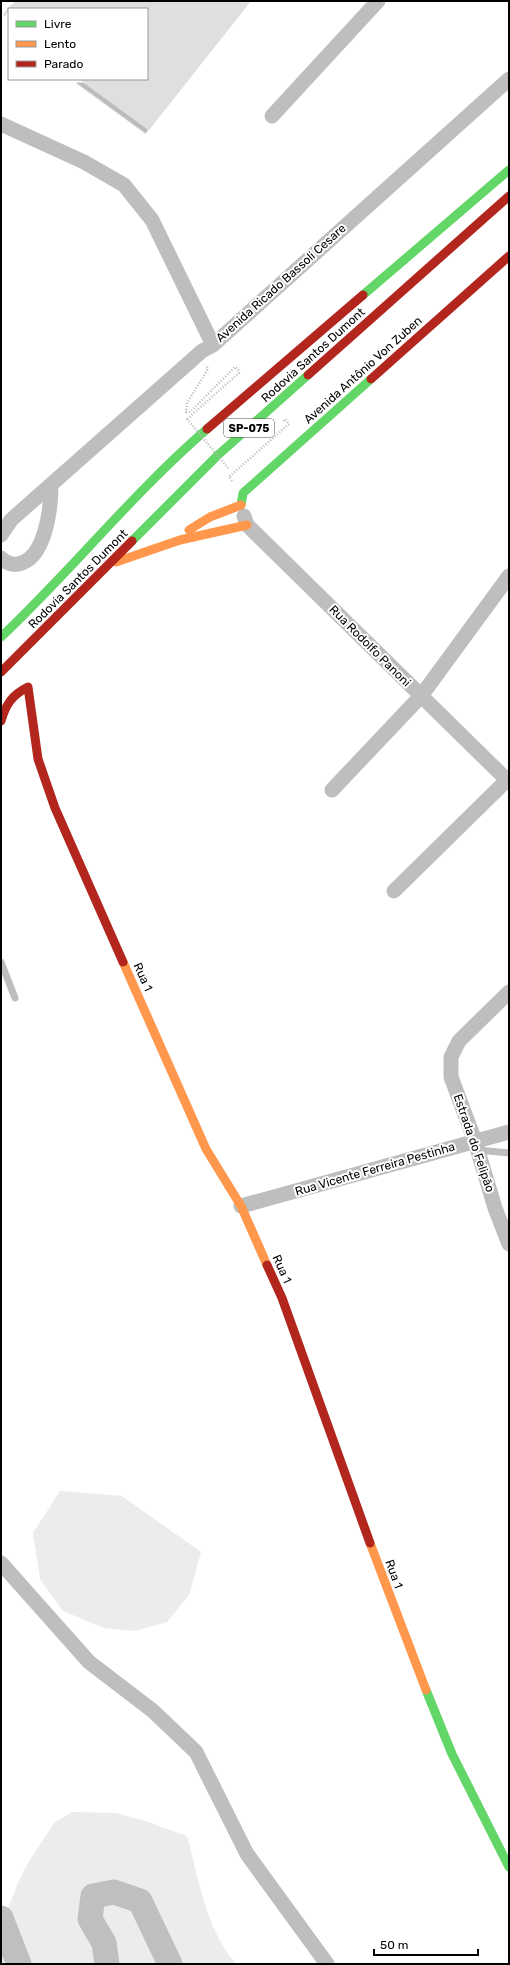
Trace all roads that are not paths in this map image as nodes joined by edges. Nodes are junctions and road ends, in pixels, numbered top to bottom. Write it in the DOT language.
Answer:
graph roads {
  1 [pos="378,1"];
  2 [pos="509,79"];
  3 [pos="272,116"];
  4 [pos="1,124"];
  5 [pos="509,170"];
  6 [pos="509,196"];
  7 [pos="509,256"];
  8 [pos="207,348"];
  9 [pos="51,485"];
  10 [pos="242,499"];
  11 [pos="247,525"];
  12 [pos="1,535"];
  13 [pos="174,541"];
  14 [pos="2,564"];
  15 [pos="107,566"];
  16 [pos="509,576"];
  17 [pos="1,637"];
  18 [pos="1,672"];
  19 [pos="421,696"];
  20 [pos="1,721"];
  21 [pos="508,781"];
  22 [pos="332,790"];
  23 [pos="394,891"];
  24 [pos="1,962"];
  25 [pos="509,992"];
  26 [pos="15,998"];
  27 [pos="509,1132"];
  28 [pos="476,1146"];
  29 [pos="509,1153"];
  30 [pos="241,1206"];
  31 [pos="502,1208"];
  32 [pos="509,1244"];
  33 [pos="1,1563"];
  34 [pos="509,1867"];
  35 [pos="327,1964"];
  1 -- 3 [label="street"];
  2 -- 8 [label="street, Avenida Ricado Bassoli Cesare"];
  4 -- 8 [label="street"];
  5 -- 17 [label="main road, Rodovia Santos Dumont / SP-075"];
  6 -- 15 [label="main road, Rodovia Santos Dumont / SP-075"];
  7 -- 10 [label="main road, Avenida Antônio Von Zuben"];
  8 -- 9 [label="street, Avenida Ricado Bassoli Cesare"];
  9 -- 12 [label="street, Avenida Ricado Bassoli Cesare"];
  9 -- 14 [label="street"];
  10 -- 11 [label="street, Rua Rodolfo Panoni"];
  10 -- 13 [label="main road"];
  11 -- 13 [label="main road"];
  11 -- 19 [label="street, Rua Rodolfo Panoni"];
  13 -- 15 [label="main road"];
  15 -- 18 [label="main road, Rodovia Santos Dumont / SP-075"];
  16 -- 19 [label="street"];
  19 -- 21 [label="street, Rua Rodolfo Panoni"];
  19 -- 22 [label="street"];
  20 -- 30 [label="main road, Rua 1"];
  21 -- 23 [label="street"];
  24 -- 26 [label="lane"];
  25 -- 28 [label="street, Estrada do Felipão"];
  27 -- 28 [label="street, Rua Vicente Ferreira Pestinha"];
  28 -- 29 [label="lane"];
  28 -- 30 [label="street, Rua Vicente Ferreira Pestinha"];
  28 -- 31 [label="street, Estrada do Felipão"];
  30 -- 34 [label="main road, Rua 1"];
  31 -- 32 [label="street, Estrada do Felipão"];
  33 -- 35 [label="street"];
}
